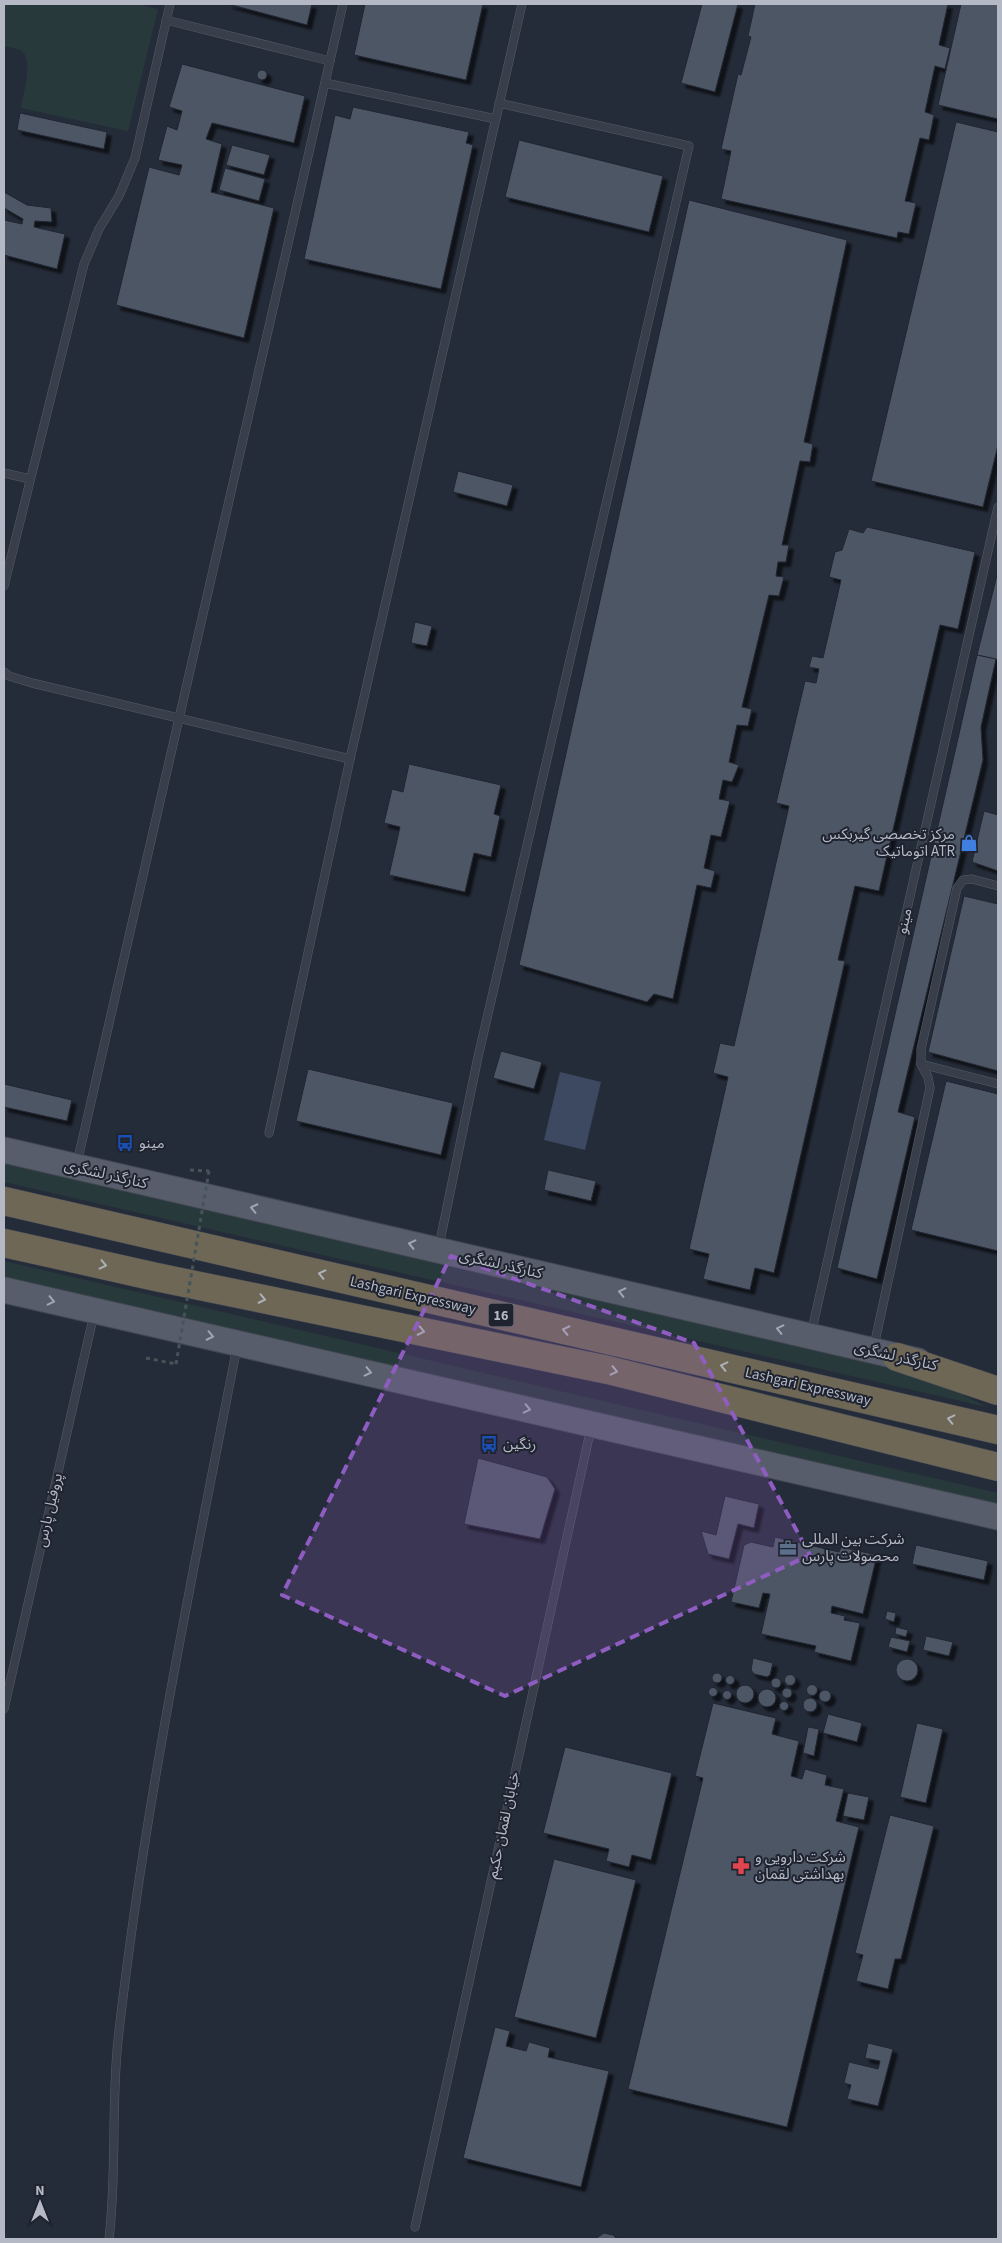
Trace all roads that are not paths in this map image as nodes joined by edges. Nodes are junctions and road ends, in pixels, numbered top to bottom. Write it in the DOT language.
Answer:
graph roads {
  1 [pos="170,4"];
  2 [pos="343,4"];
  3 [pos="522,4"];
  4 [pos="166,20"];
  5 [pos="330,61"];
  6 [pos="325,83"];
  7 [pos="499,103"];
  8 [pos="496,119"];
  9 [pos="4,473"];
  10 [pos="30,479"];
  11 [pos="998,507"];
  12 [pos="4,586"];
  13 [pos="4,672"];
  14 [pos="180,718"];
  15 [pos="350,759"];
  16 [pos="998,886"];
  17 [pos="921,1064"];
  18 [pos="998,1084"];
  19 [pos="269,1133"];
  20 [pos="4,1150"];
  21 [pos="76,1167"];
  22 [pos="4,1201"];
  23 [pos="4,1243"];
  24 [pos="438,1250"];
  25 [pos="4,1290"];
  26 [pos="95,1312"];
  27 [pos="810,1336"];
  28 [pos="238,1342"];
  29 [pos="885,1354"];
  30 [pos="998,1379"];
  31 [pos="998,1391"];
  32 [pos="592,1424"];
  33 [pos="998,1430"];
  34 [pos="998,1466"];
  35 [pos="998,1517"];
  36 [pos="4,1709"];
  37 [pos="415,2227"];
  38 [pos="109,2239"];
  1 -- 4 [label="lane"];
  2 -- 5 [label="lane"];
  3 -- 7 [label="lane"];
  4 -- 5 [label="lane"];
  4 -- 10 [label="lane"];
  5 -- 6 [label="lane"];
  6 -- 8 [label="lane"];
  6 -- 14 [label="lane"];
  7 -- 8 [label="lane"];
  7 -- 24 [label="lane"];
  8 -- 15 [label="lane"];
  9 -- 10 [label="lane"];
  10 -- 12 [label="lane"];
  11 -- 27 [label="lane, مینو"];
  13 -- 14 [label="lane"];
  14 -- 15 [label="lane"];
  14 -- 21 [label="lane"];
  15 -- 19 [label="lane"];
  16 -- 17 [label="lane"];
  17 -- 18 [label="lane"];
  17 -- 29 [label="lane"];
  20 -- 21 [label="main road, کنارگذر لشگری"];
  24 -- 21 [label="main road, کنارگذر لشگری, one-way"];
  33 -- 22 [label="highway, Lashgari Expressway / 16, one-way"];
  23 -- 34 [label="highway, Lashgari Expressway / 16, one-way"];
  27 -- 24 [label="main road, کنارگذر لشگری, one-way"];
  25 -- 26 [label="main road, one-way"];
  26 -- 28 [label="main road, one-way"];
  26 -- 36 [label="lane, پروفیل پارس"];
  27 -- 29 [label="main road, کنارگذر لشگری"];
  28 -- 32 [label="main road, one-way"];
  28 -- 38 [label="lane"];
  29 -- 30 [label="main road, کنارگذر لشگری"];
  29 -- 31 [label="highway"];
  32 -- 35 [label="main road"];
  32 -- 37 [label="lane, خیابان لقمان حکیم"];
}
